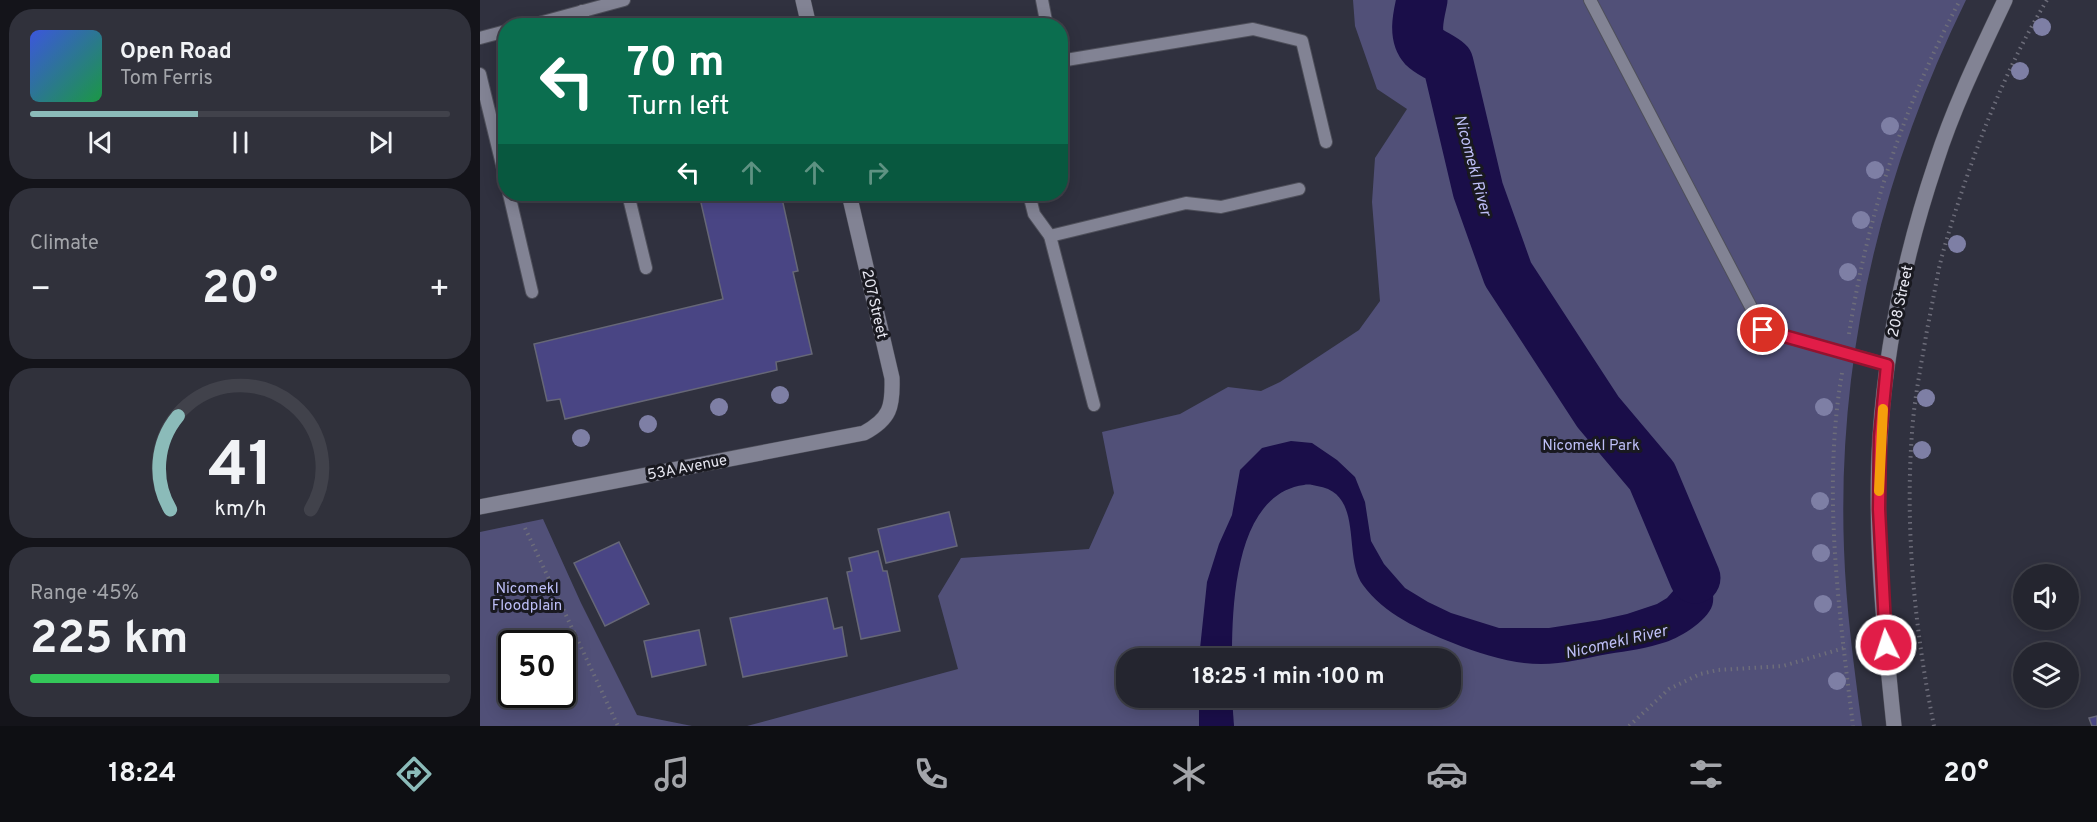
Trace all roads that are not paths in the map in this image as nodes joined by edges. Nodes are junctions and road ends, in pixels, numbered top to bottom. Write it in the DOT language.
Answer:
graph roads {
  1 [pos="624,0"];
  2 [pos="803,0"];
  3 [pos="1042,0"];
  4 [pos="1590,0"];
  5 [pos="2005,0"];
  6 [pos="582,11"];
  7 [pos="557,18"];
  8 [pos="583,18"];
  9 [pos="807,18"];
  10 [pos="1045,18"];
  11 [pos="498,34"];
  12 [pos="480,38"];
  13 [pos="1068,60"];
  14 [pos="480,74"];
  15 [pos="1326,141"];
  16 [pos="498,148"];
  17 [pos="1299,189"];
  18 [pos="510,201"];
  19 [pos="630,201"];
  20 [pos="851,201"];
  21 [pos="1031,201"];
  22 [pos="1050,236"];
  23 [pos="646,268"];
  24 [pos="532,292"];
  25 [pos="1887,365"];
  26 [pos="1094,405"];
  27 [pos="888,414"];
  28 [pos="480,507"];
  29 [pos="1894,726"];
  1 -- 6 [label="lane"];
  2 -- 9 [label="main road"];
  3 -- 10 [label="lane"];
  4 -- 25 [label="lane"];
  5 -- 25 [label="main road, 208 Street"];
  6 -- 7 [label="lane"];
  6 -- 8 [label="lane"];
  11 -- 12 [label="lane"];
  13 -- 15 [label="lane"];
  14 -- 16 [label="lane"];
  17 -- 22 [label="lane"];
  18 -- 24 [label="lane"];
  19 -- 23 [label="lane"];
  20 -- 27 [label="main road, 207 Street"];
  21 -- 22 [label="lane"];
  22 -- 26 [label="lane"];
  25 -- 29 [label="main road, 208 Street"];
  27 -- 28 [label="main road, 53A Avenue"];
}
